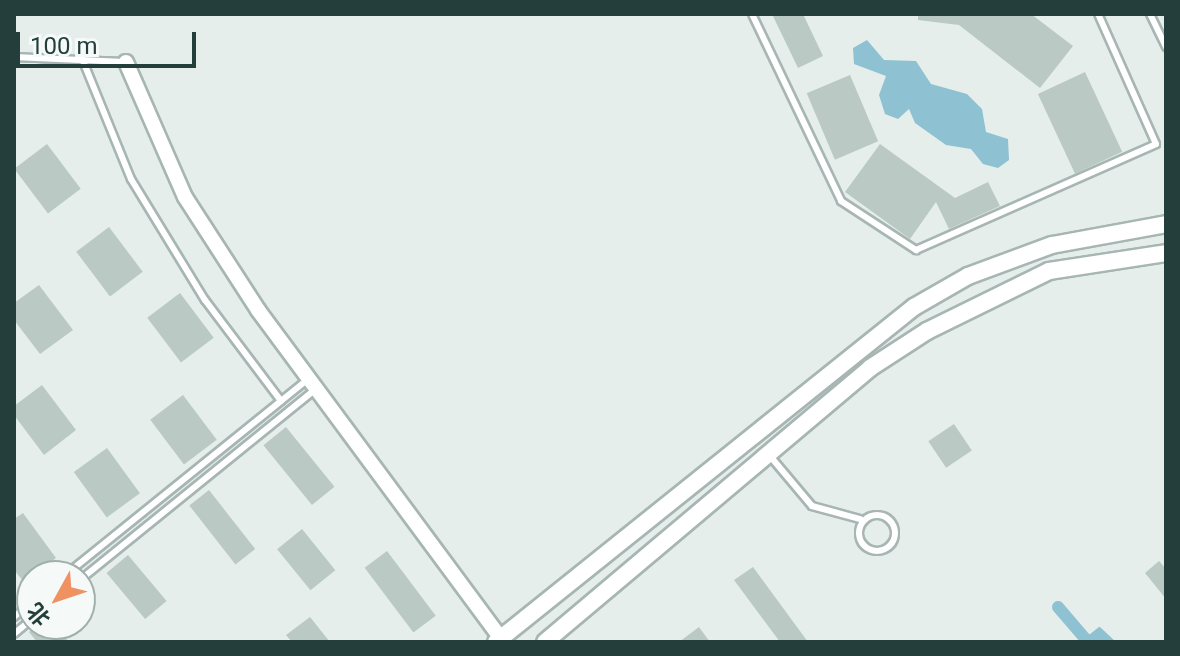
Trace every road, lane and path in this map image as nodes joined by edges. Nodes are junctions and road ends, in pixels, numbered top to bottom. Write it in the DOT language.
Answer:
graph roads {
  1 [pos="752,14"];
  2 [pos="1098,14"];
  3 [pos="1150,14"];
  4 [pos="1166,47"];
  5 [pos="81,56"];
  6 [pos="14,57"];
  7 [pos="126,62"];
  8 [pos="1166,224"];
  9 [pos="1166,253"];
  10 [pos="312,383"];
  11 [pos="281,401"];
  12 [pos="768,454"];
  13 [pos="860,519"];
  14 [pos="84,560"];
  15 [pos="96,566"];
  16 [pos="500,640"];
  17 [pos="545,642"];
  1 -- 2 [label="lane"];
  3 -- 4 [label="lane"];
  5 -- 6 [label="lane"];
  5 -- 7 [label="lane"];
  5 -- 11 [label="lane"];
  7 -- 10 [label="street"];
  8 -- 16 [label="main road"];
  9 -- 12 [label="main road"];
  10 -- 11 [label="lane"];
  10 -- 15 [label="lane"];
  10 -- 16 [label="street"];
  11 -- 14 [label="lane"];
  12 -- 13 [label="lane"];
  12 -- 17 [label="main road"];
  13 -- 13 [label="lane"];
}
